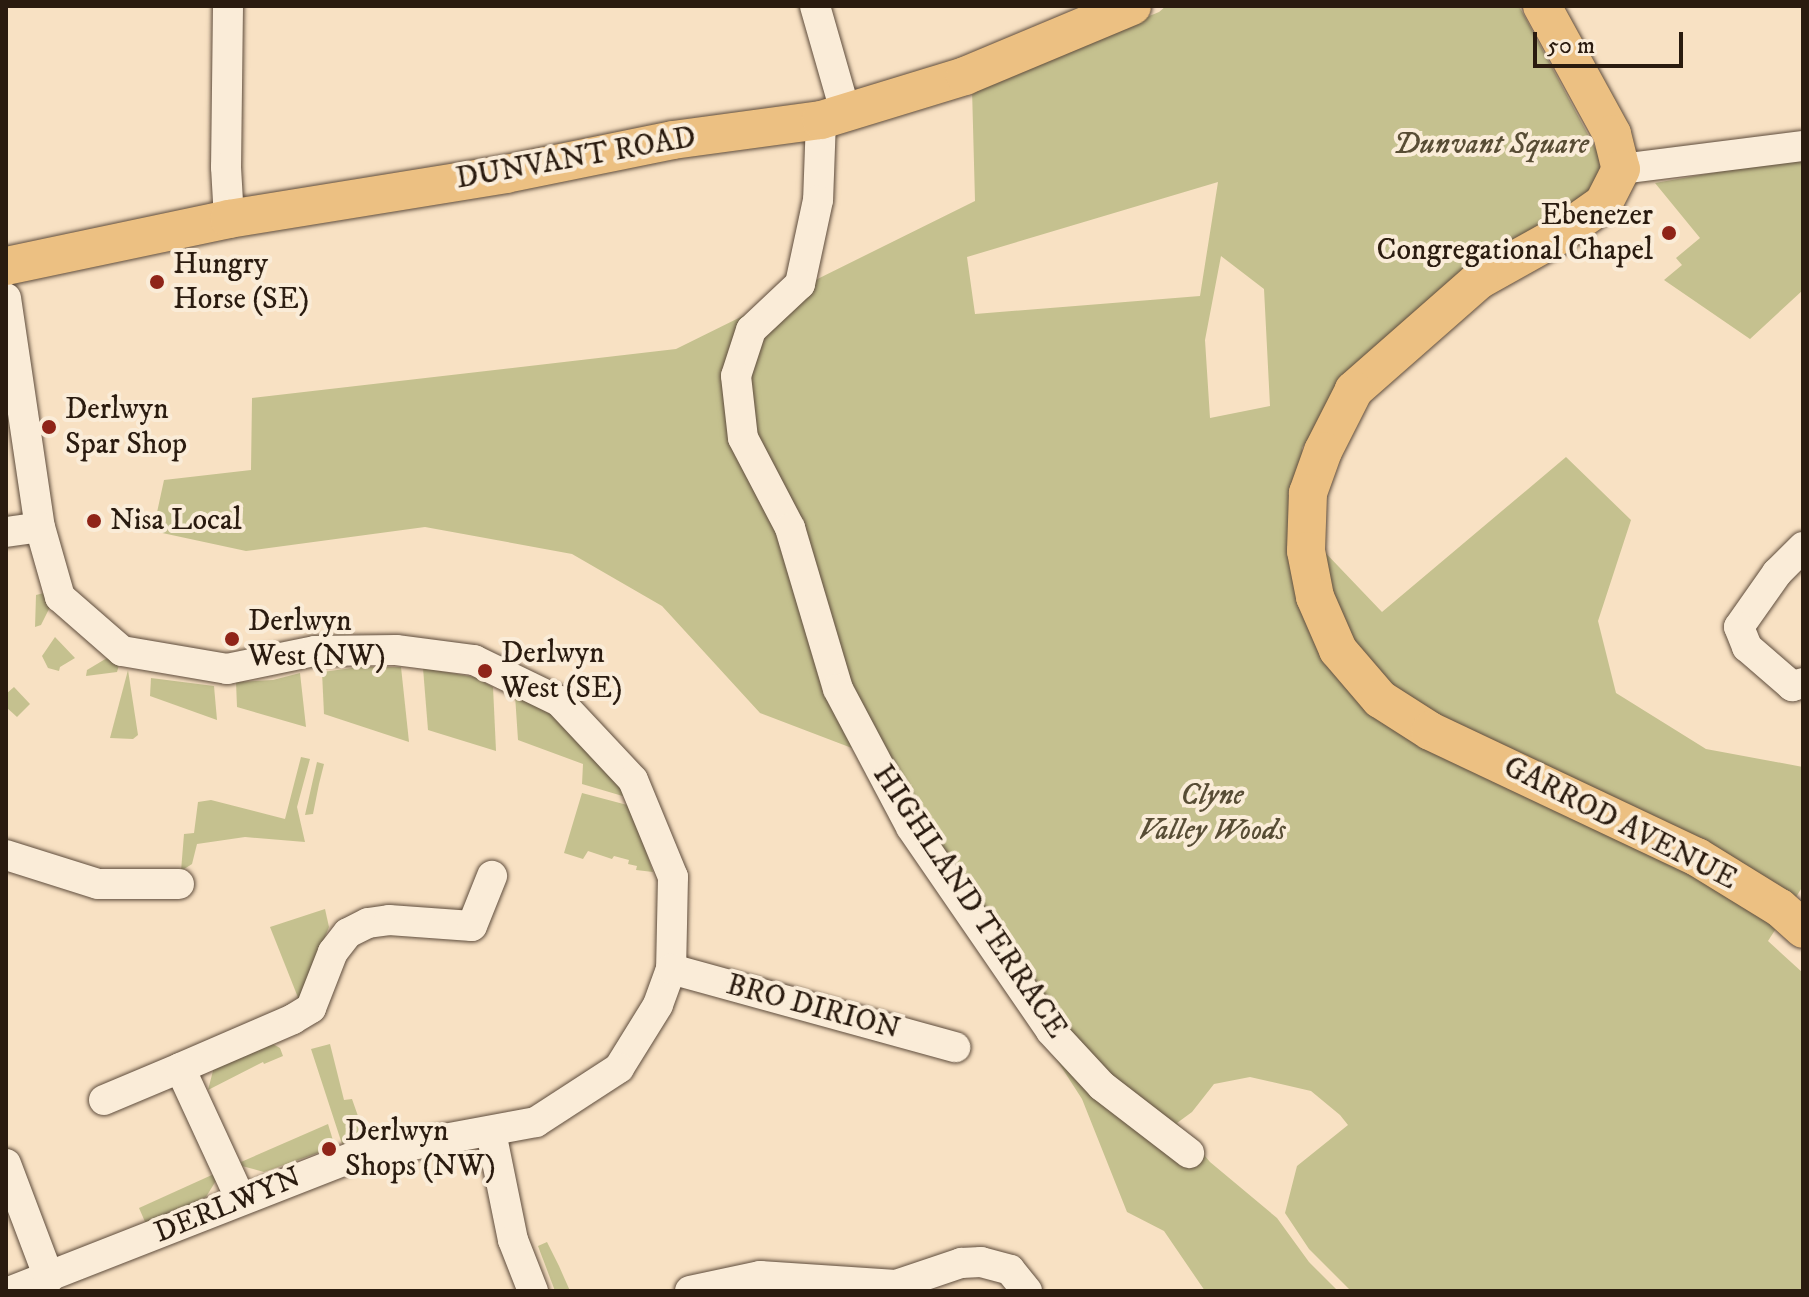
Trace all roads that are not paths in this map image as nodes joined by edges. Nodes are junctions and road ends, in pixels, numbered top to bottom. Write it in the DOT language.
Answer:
graph roads {
  1 [pos="228,6"];
  2 [pos="815,6"];
  3 [pos="1132,6"];
  4 [pos="1542,6"];
  5 [pos="833,117"];
  6 [pos="1803,146"];
  7 [pos="1621,169"];
  8 [pos="229,219"];
  9 [pos="6,266"];
  10 [pos="6,298"];
  11 [pos="40,527"];
  12 [pos="6,532"];
  13 [pos="1803,547"];
  14 [pos="1803,683"];
  15 [pos="6,855"];
  16 [pos="492,876"];
  17 [pos="179,884"];
  18 [pos="1803,929"];
  19 [pos="671,969"];
  20 [pos="955,1047"];
  21 [pos="180,1068"];
  22 [pos="104,1100"];
  23 [pos="491,1132"];
  24 [pos="1189,1153"];
  25 [pos="6,1164"];
  26 [pos="241,1200"];
  27 [pos="49,1278"];
  28 [pos="11,1291"];
  29 [pos="533,1291"];
  30 [pos="690,1291"];
  31 [pos="1027,1291"];
  1 -- 8 [label="street"];
  2 -- 5 [label="street, HIGHLAND TERRACE"];
  3 -- 5 [label="main road, DUNVANT ROAD"];
  4 -- 7 [label="main road"];
  5 -- 8 [label="main road, DUNVANT ROAD"];
  5 -- 24 [label="street, HIGHLAND TERRACE"];
  6 -- 7 [label="street"];
  7 -- 18 [label="main road, GARROD AVENUE"];
  8 -- 9 [label="main road, DUNVANT ROAD"];
  10 -- 11 [label="street, DERLWYN"];
  11 -- 12 [label="street"];
  11 -- 19 [label="street, DERLWYN"];
  13 -- 14 [label="street"];
  15 -- 17 [label="street"];
  16 -- 21 [label="street"];
  19 -- 20 [label="street, BRO DIRION"];
  19 -- 23 [label="street, DERLWYN"];
  21 -- 22 [label="street"];
  21 -- 26 [label="street"];
  23 -- 26 [label="street, DERLWYN"];
  23 -- 29 [label="street"];
  25 -- 27 [label="street"];
  26 -- 27 [label="street, DERLWYN"];
  27 -- 28 [label="street, DERLWYN"];
  30 -- 31 [label="street"];
}
